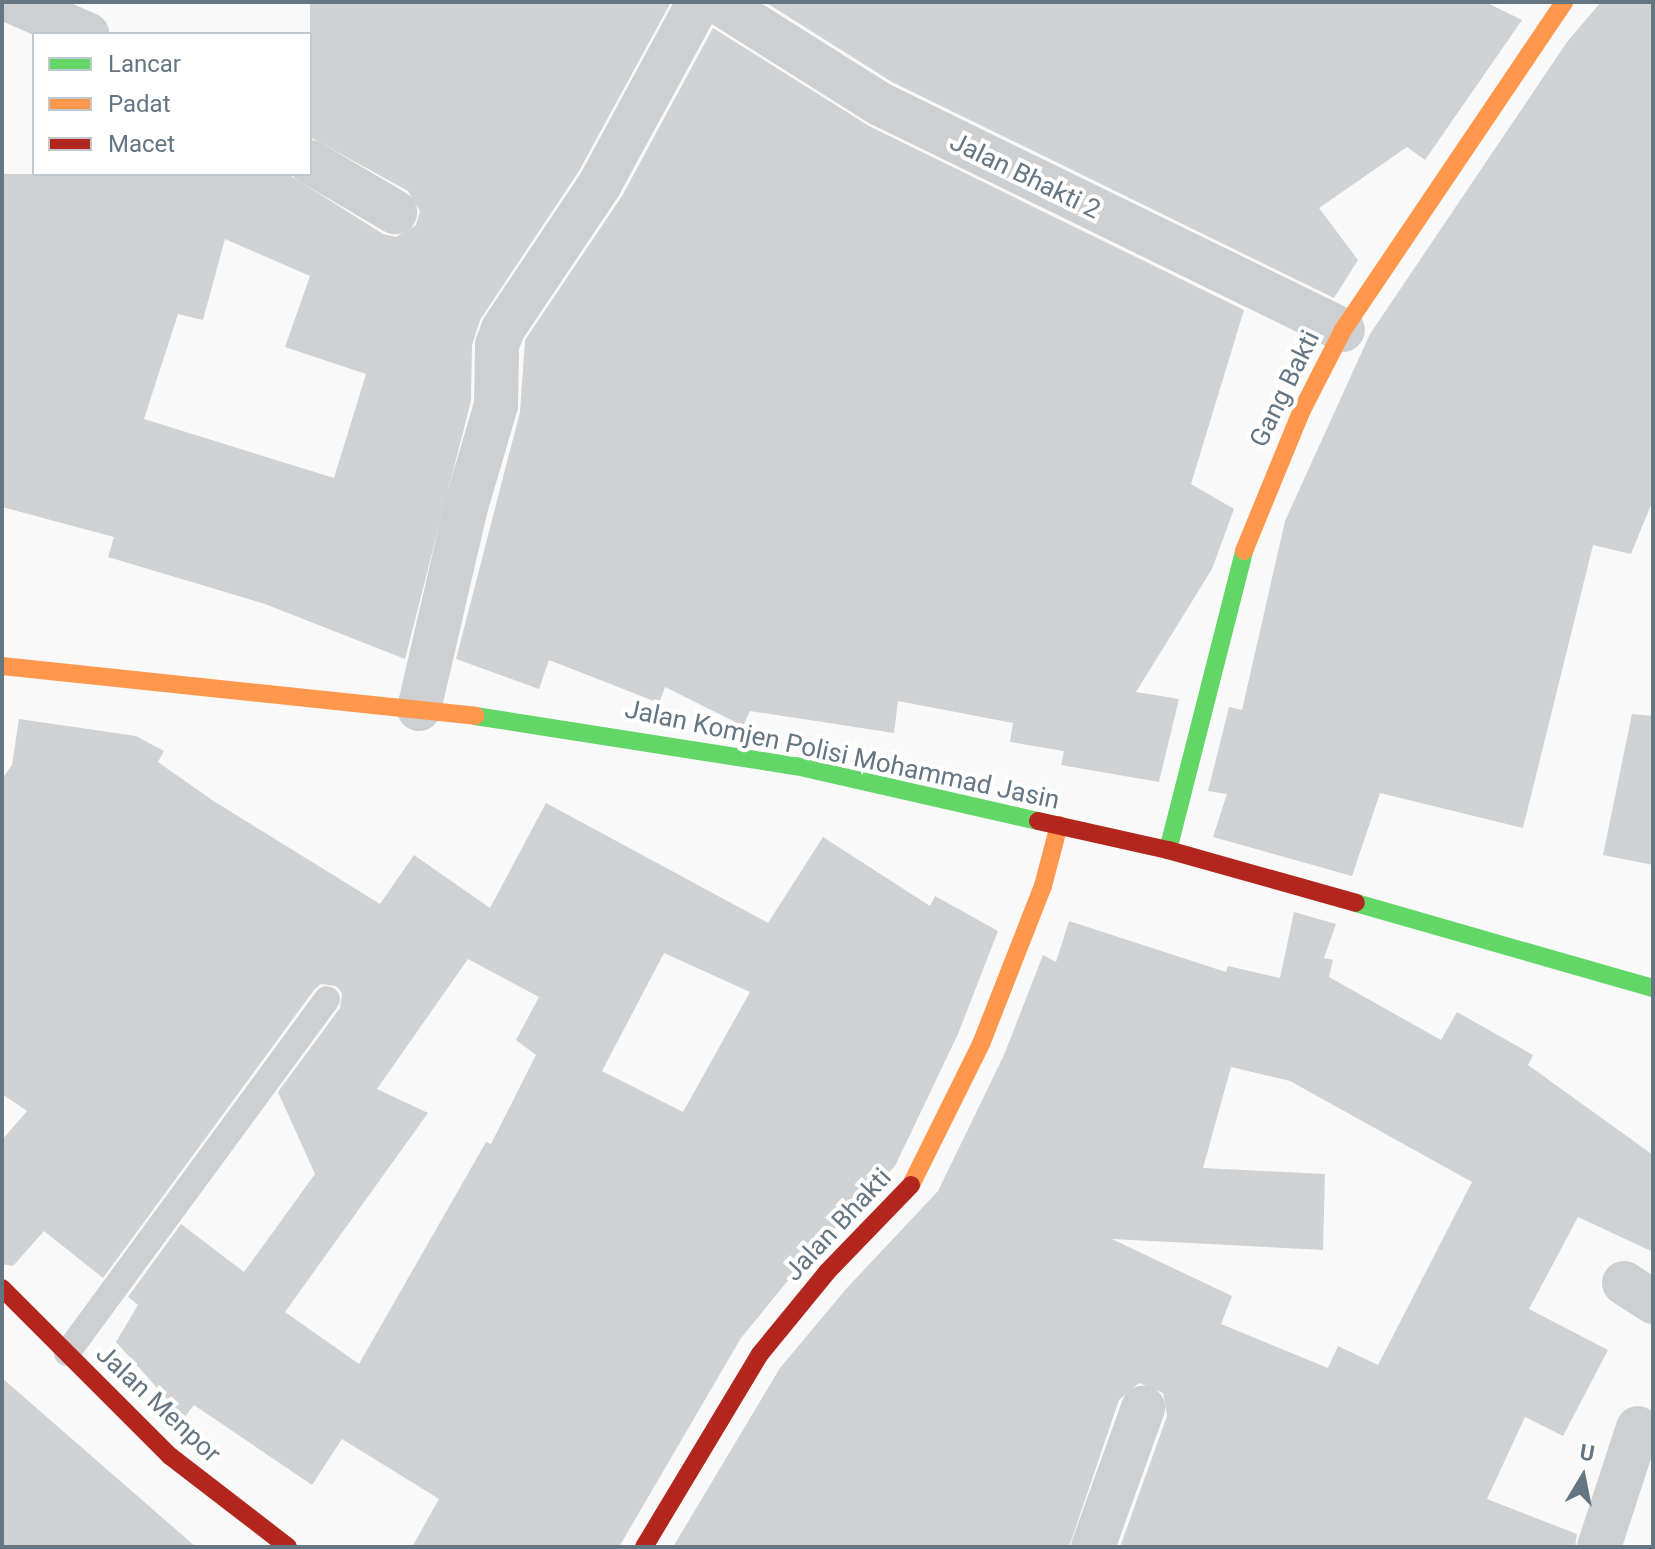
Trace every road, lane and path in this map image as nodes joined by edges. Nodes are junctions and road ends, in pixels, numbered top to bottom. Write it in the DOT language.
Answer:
graph roads {
  1 [pos="13,2"];
  2 [pos="699,2"];
  3 [pos="718,2"];
  4 [pos="1564,2"];
  5 [pos="82,32"];
  6 [pos="312,163"];
  7 [pos="395,212"];
  8 [pos="1343,330"];
  9 [pos="2,666"];
  10 [pos="419,709"];
  11 [pos="1059,825"];
  12 [pos="1168,850"];
  13 [pos="1653,988"];
  14 [pos="327,999"];
  15 [pos="2,1288"];
  16 [pos="67,1353"];
  17 [pos="1143,1408"];
  18 [pos="1638,1428"];
  19 [pos="288,1547"];
  20 [pos="644,1547"];
  21 [pos="1093,1547"];
  22 [pos="1599,1547"];
  1 -- 5 [label="street"];
  2 -- 10 [label="street"];
  3 -- 8 [label="street, Jalan Bhakti 2"];
  4 -- 8 [label="street, Gang Bakti"];
  6 -- 7 [label="street"];
  8 -- 12 [label="street, Gang Bakti"];
  9 -- 10 [label="street, Jalan Komjen Polisi Mohammad Jasin"];
  10 -- 11 [label="street, Jalan Komjen Polisi Mohammad Jasin"];
  11 -- 12 [label="street, Jalan Komjen Polisi Mohammad Jasin"];
  11 -- 20 [label="street, Jalan Bhakti"];
  12 -- 13 [label="street, Jalan Komjen Polisi Mohammad Jasin"];
  14 -- 16 [label="lane"];
  15 -- 16 [label="street, Jalan Menpor"];
  16 -- 19 [label="street, Jalan Menpor"];
  17 -- 21 [label="street"];
  18 -- 22 [label="street"];
}
